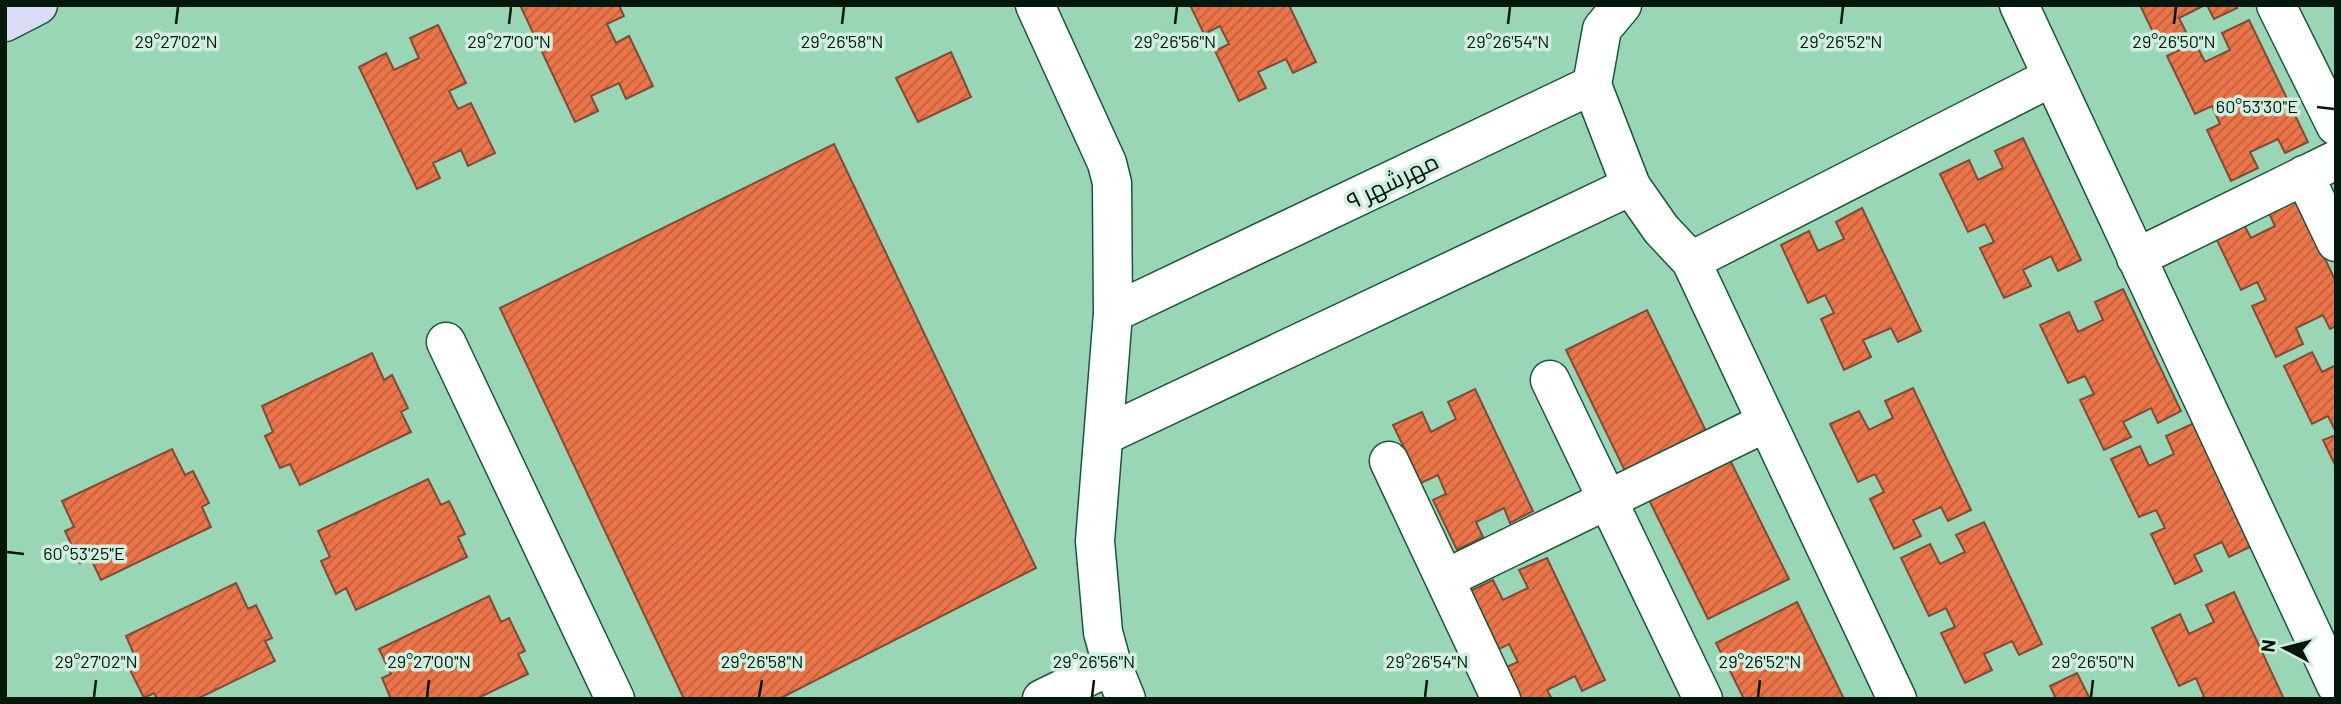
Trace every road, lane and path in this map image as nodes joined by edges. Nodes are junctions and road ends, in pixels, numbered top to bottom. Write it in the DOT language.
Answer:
graph roads {
  1 [pos="38,5"];
  2 [pos="1035,5"];
  3 [pos="1622,5"];
  4 [pos="2019,5"];
  5 [pos="2276,5"];
  6 [pos="5,22"];
  7 [pos="2052,77"];
  8 [pos="1592,85"];
  9 [pos="2336,126"];
  10 [pos="2320,168"];
  11 [pos="1631,186"];
  12 [pos="2336,242"];
  13 [pos="2136,258"];
  14 [pos="1690,261"];
  15 [pos="1113,313"];
  16 [pos="446,342"];
  17 [pos="1550,380"];
  18 [pos="1767,422"];
  19 [pos="1105,435"];
  20 [pos="1389,461"];
  21 [pos="1606,501"];
  22 [pos="1445,579"];
  23 [pos="1119,682"];
  24 [pos="2336,685"];
  25 [pos="615,699"];
  26 [pos="1042,699"];
  27 [pos="1501,699"];
  28 [pos="1703,699"];
  29 [pos="1897,699"];
  1 -- 6 [label="street"];
  2 -- 15 [label="street"];
  3 -- 8 [label="street"];
  4 -- 7 [label="street"];
  5 -- 9 [label="street"];
  7 -- 13 [label="street"];
  7 -- 14 [label="street"];
  8 -- 11 [label="street"];
  8 -- 15 [label="street, مهرشهر ۹"];
  10 -- 12 [label="street"];
  10 -- 13 [label="street"];
  11 -- 14 [label="street"];
  11 -- 19 [label="street"];
  13 -- 24 [label="street"];
  14 -- 18 [label="street"];
  15 -- 19 [label="street"];
  16 -- 25 [label="street"];
  17 -- 21 [label="street"];
  18 -- 21 [label="street"];
  18 -- 29 [label="street"];
  19 -- 23 [label="street"];
  20 -- 22 [label="street"];
  21 -- 22 [label="street"];
  21 -- 28 [label="street"];
  22 -- 27 [label="street"];
  23 -- 26 [label="street"];
}
